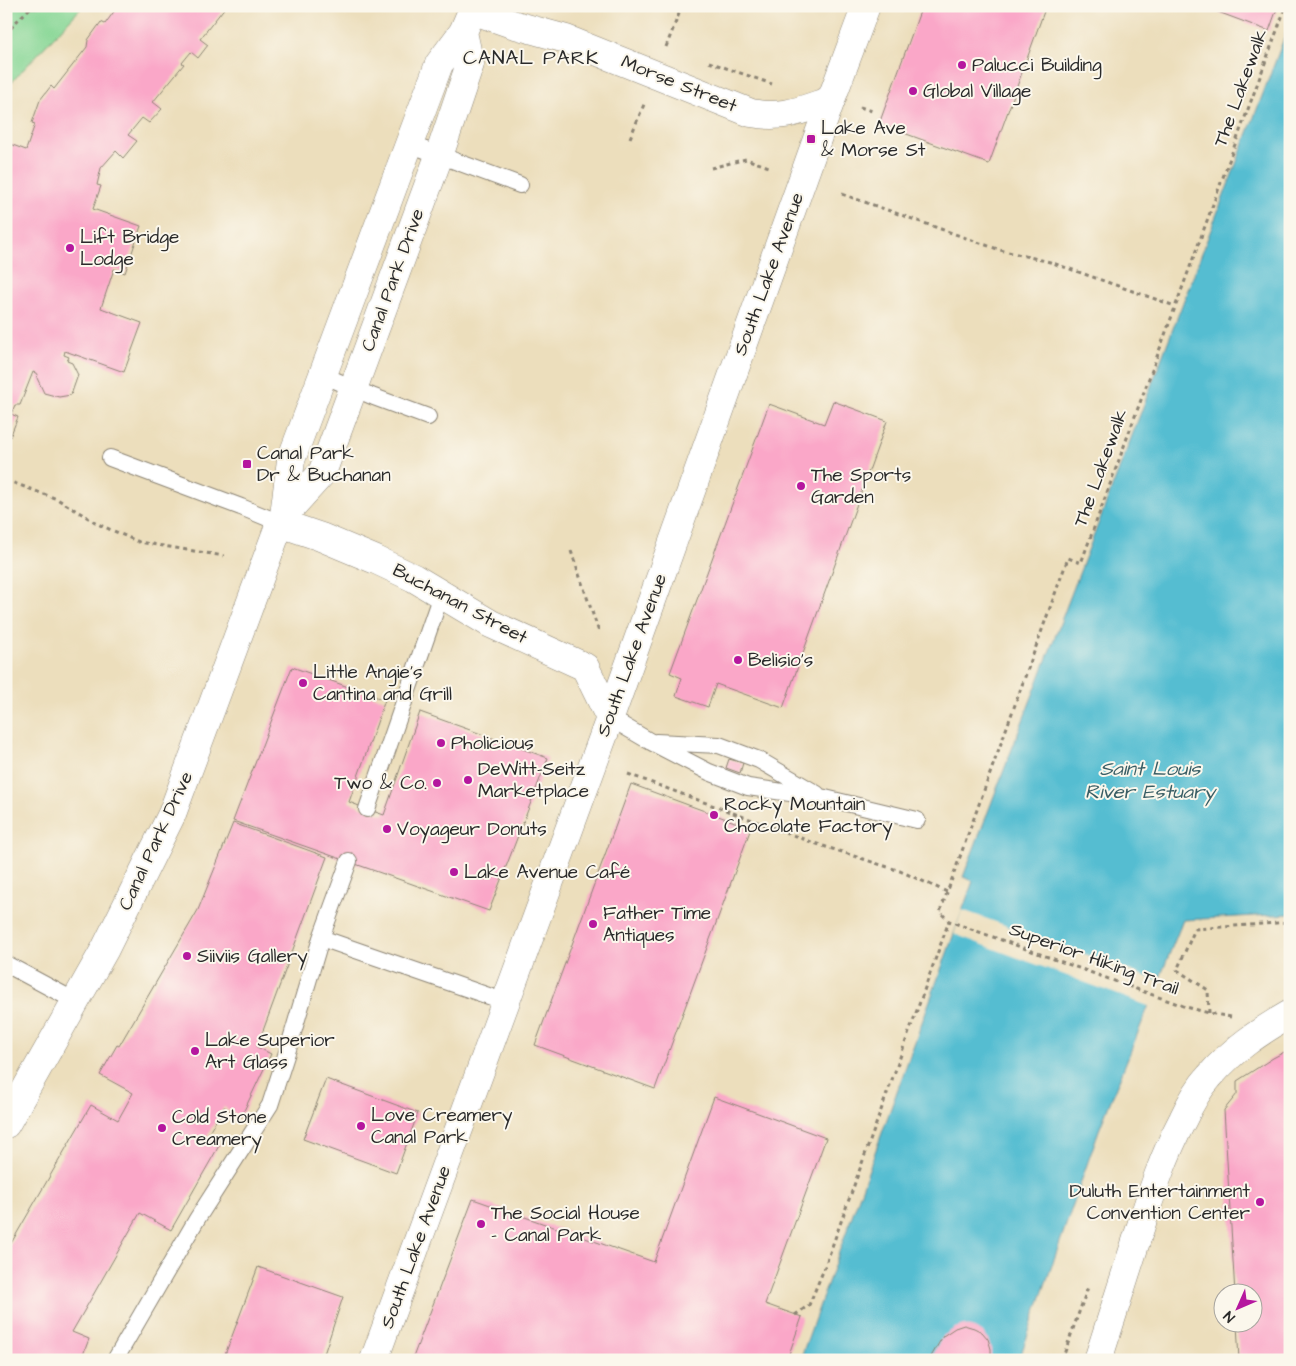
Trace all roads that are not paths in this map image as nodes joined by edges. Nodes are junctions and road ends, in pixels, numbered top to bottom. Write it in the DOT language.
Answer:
graph roads {
  1 [pos="866,6"];
  2 [pos="470,14"];
  3 [pos="832,100"];
  4 [pos="409,144"];
  5 [pos="439,156"];
  6 [pos="520,185"];
  7 [pos="323,375"];
  8 [pos="353,388"];
  9 [pos="428,417"];
  10 [pos="110,458"];
  11 [pos="282,519"];
  12 [pos="441,595"];
  13 [pos="610,718"];
  14 [pos="651,742"];
  15 [pos="825,798"];
  16 [pos="367,809"];
  17 [pos="917,820"];
  18 [pos="349,862"];
  19 [pos="320,938"];
  20 [pos="6,964"];
  21 [pos="75,1001"];
  22 [pos="506,1002"];
  23 [pos="1290,1014"];
  24 [pos="6,1124"];
  25 [pos="115,1360"];
  26 [pos="374,1360"];
  27 [pos="1098,1360"];
  1 -- 3 [label="street, South Lake Avenue"];
  2 -- 3 [label="street, Morse Street"];
  2 -- 4 [label="street, Canal Park Drive"];
  2 -- 5 [label="street, Canal Park Drive"];
  3 -- 13 [label="street, South Lake Avenue"];
  4 -- 5 [label="lane"];
  4 -- 7 [label="street, Canal Park Drive"];
  5 -- 6 [label="lane"];
  5 -- 8 [label="street, Canal Park Drive"];
  7 -- 8 [label="lane"];
  7 -- 11 [label="street, Canal Park Drive"];
  8 -- 9 [label="lane"];
  8 -- 11 [label="street, Canal Park Drive"];
  10 -- 11 [label="lane"];
  11 -- 12 [label="street, Buchanan Street"];
  11 -- 21 [label="street, Canal Park Drive"];
  12 -- 13 [label="street, Buchanan Street"];
  12 -- 16 [label="lane"];
  13 -- 14 [label="lane"];
  13 -- 22 [label="street, South Lake Avenue"];
  14 -- 15 [label="lane"];
  14 -- 15 [label="lane"];
  15 -- 17 [label="lane"];
  18 -- 19 [label="lane"];
  19 -- 22 [label="lane"];
  19 -- 25 [label="lane"];
  20 -- 21 [label="lane"];
  21 -- 24 [label="street, Canal Park Drive"];
  22 -- 26 [label="street, South Lake Avenue"];
  23 -- 27 [label="street"];
}
